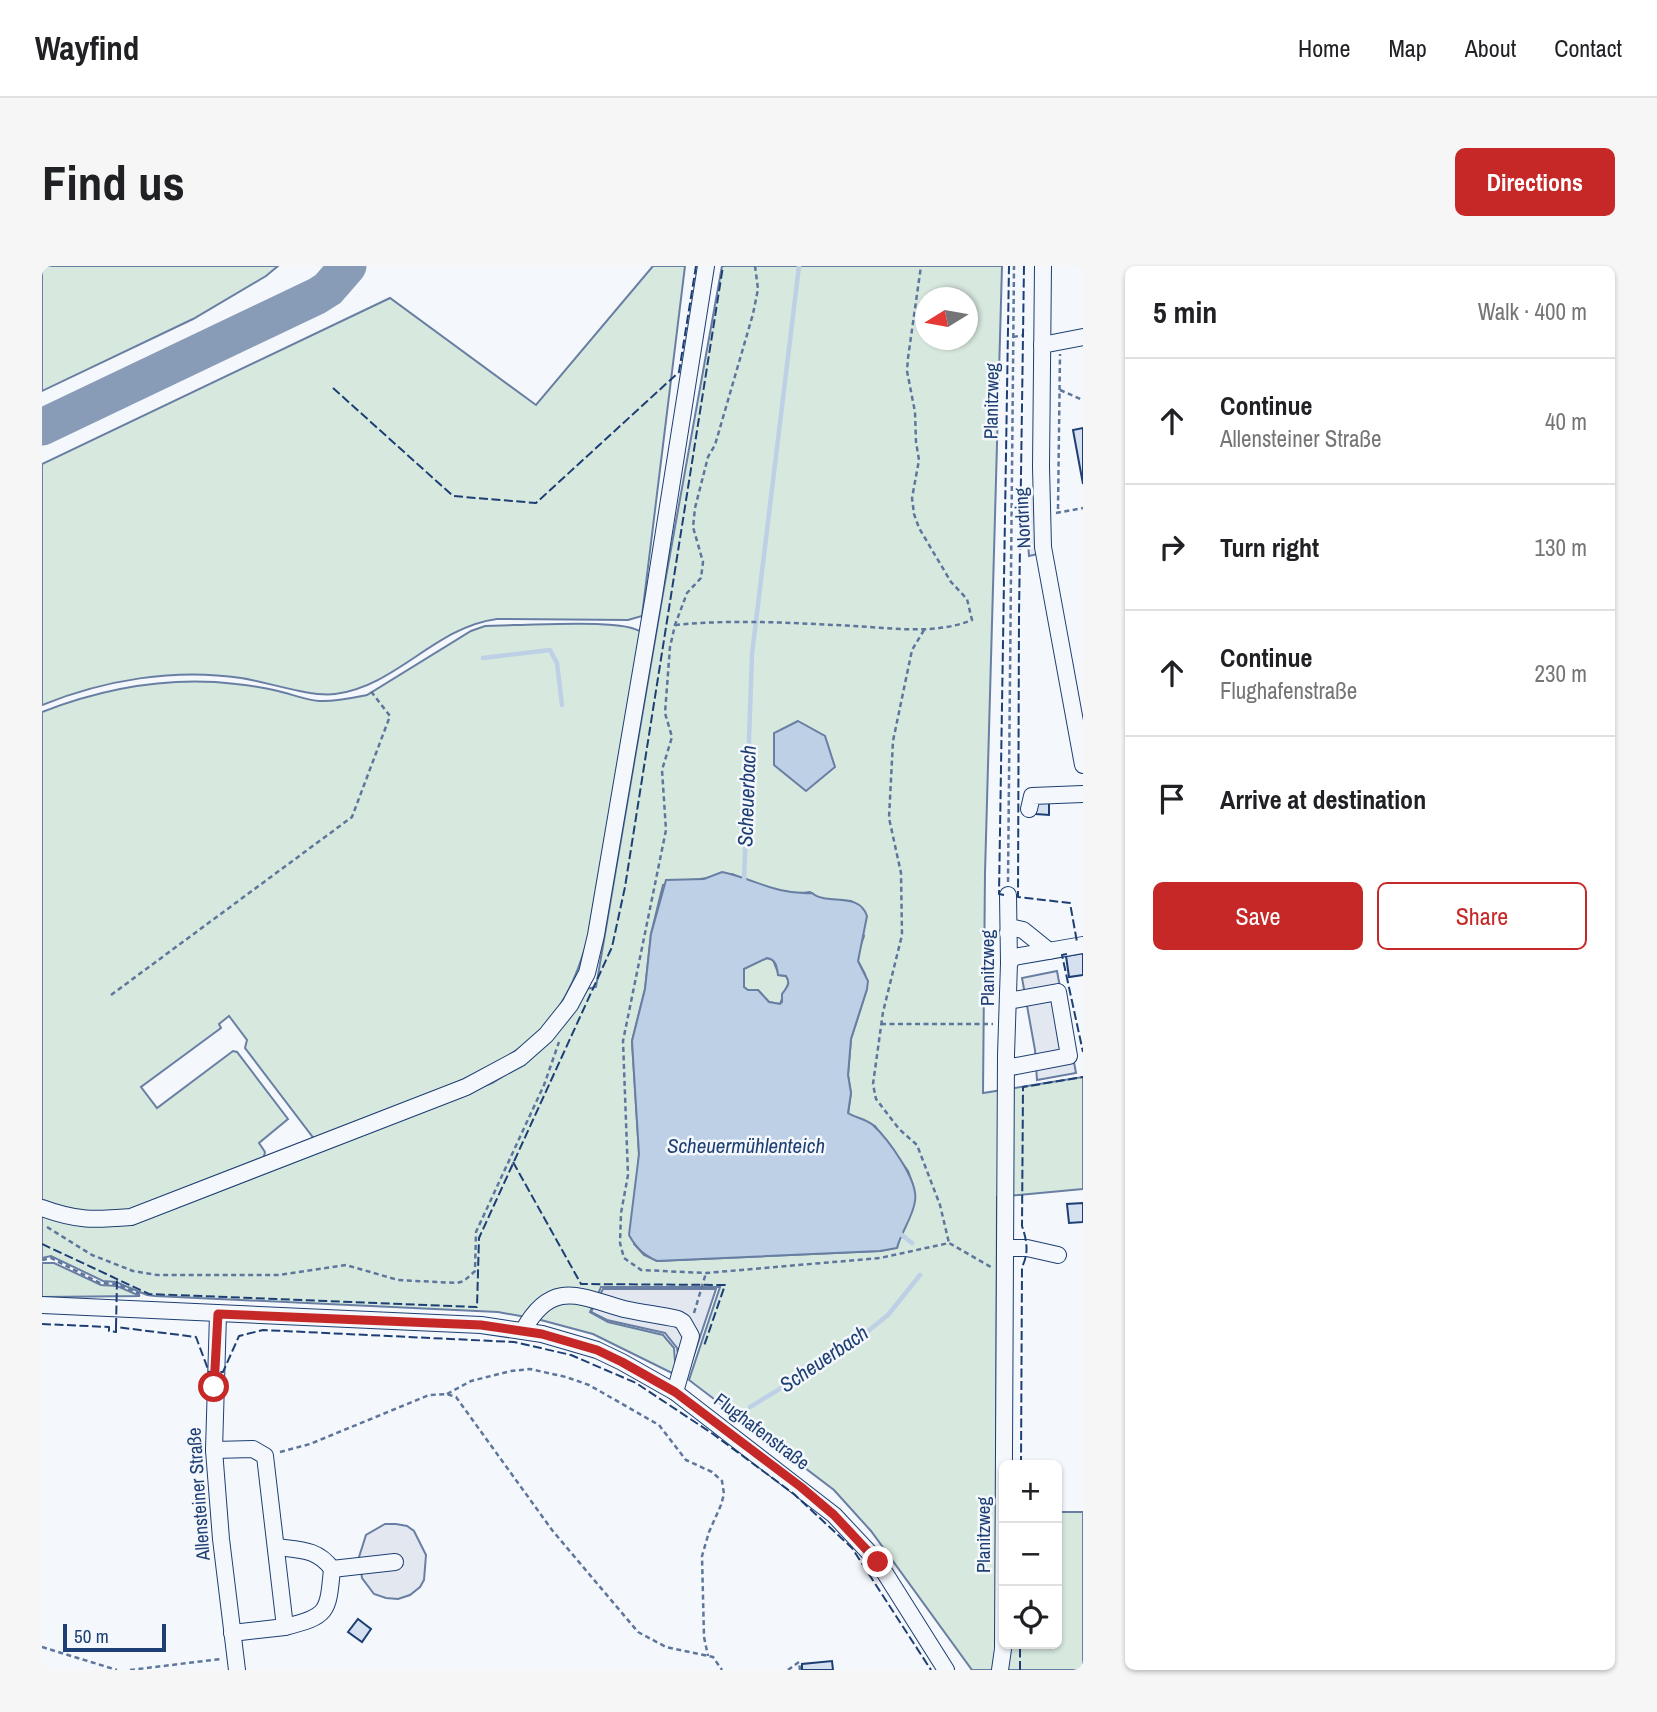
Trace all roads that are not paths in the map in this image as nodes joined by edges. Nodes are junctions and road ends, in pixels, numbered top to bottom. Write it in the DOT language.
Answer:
graph roads {
  1 [pos="706,266"];
  2 [pos="1044,266"];
  3 [pos="1083,337"];
  4 [pos="1042,345"];
  5 [pos="1077,692"];
  6 [pos="1083,765"];
  7 [pos="1083,794"];
  8 [pos="1029,809"];
  9 [pos="1008,895"];
  10 [pos="1008,933"];
  11 [pos="1080,945"];
  12 [pos="1049,951"];
  13 [pos="1009,963"];
  14 [pos="1008,1001"];
  15 [pos="1076,1057"];
  16 [pos="1006,1068"];
  17 [pos="42,1208"];
  18 [pos="1005,1248"];
  19 [pos="1058,1255"];
  20 [pos="42,1305"];
  21 [pos="218,1314"];
  22 [pos="523,1331"];
  23 [pos="675,1392"];
  24 [pos="214,1450"];
  25 [pos="277,1547"];
  26 [pos="395,1562"];
  27 [pos="332,1569"];
  28 [pos="285,1627"];
  29 [pos="232,1633"];
  30 [pos="236,1664"];
  31 [pos="946,1670"];
  32 [pos="1000,1670"];
  1 -- 17 [label="street"];
  2 -- 4 [label="street, Nordring"];
  3 -- 4 [label="street"];
  4 -- 5 [label="street, Nordring"];
  5 -- 6 [label="street, Nordring"];
  7 -- 8 [label="street"];
  9 -- 10 [label="street, Planitzweg"];
  10 -- 12 [label="street"];
  10 -- 13 [label="street, Planitzweg"];
  11 -- 12 [label="street"];
  12 -- 13 [label="street"];
  13 -- 14 [label="street, Planitzweg"];
  14 -- 15 [label="street"];
  14 -- 16 [label="street, Planitzweg"];
  15 -- 16 [label="street"];
  16 -- 18 [label="street, Planitzweg"];
  18 -- 19 [label="street"];
  18 -- 32 [label="street, Planitzweg"];
  20 -- 21 [label="street, Flughafenstraße"];
  21 -- 22 [label="street, Flughafenstraße"];
  21 -- 24 [label="street, Allensteiner Straße"];
  22 -- 23 [label="street, Flughafenstraße"];
  22 -- 23 [label="street"];
  23 -- 31 [label="street, Flughafenstraße"];
  24 -- 25 [label="street"];
  24 -- 29 [label="street, Allensteiner Straße"];
  25 -- 27 [label="street"];
  25 -- 28 [label="street"];
  26 -- 27 [label="street"];
  27 -- 28 [label="street"];
  28 -- 29 [label="street"];
  29 -- 30 [label="street, Allensteiner Straße"];
}
